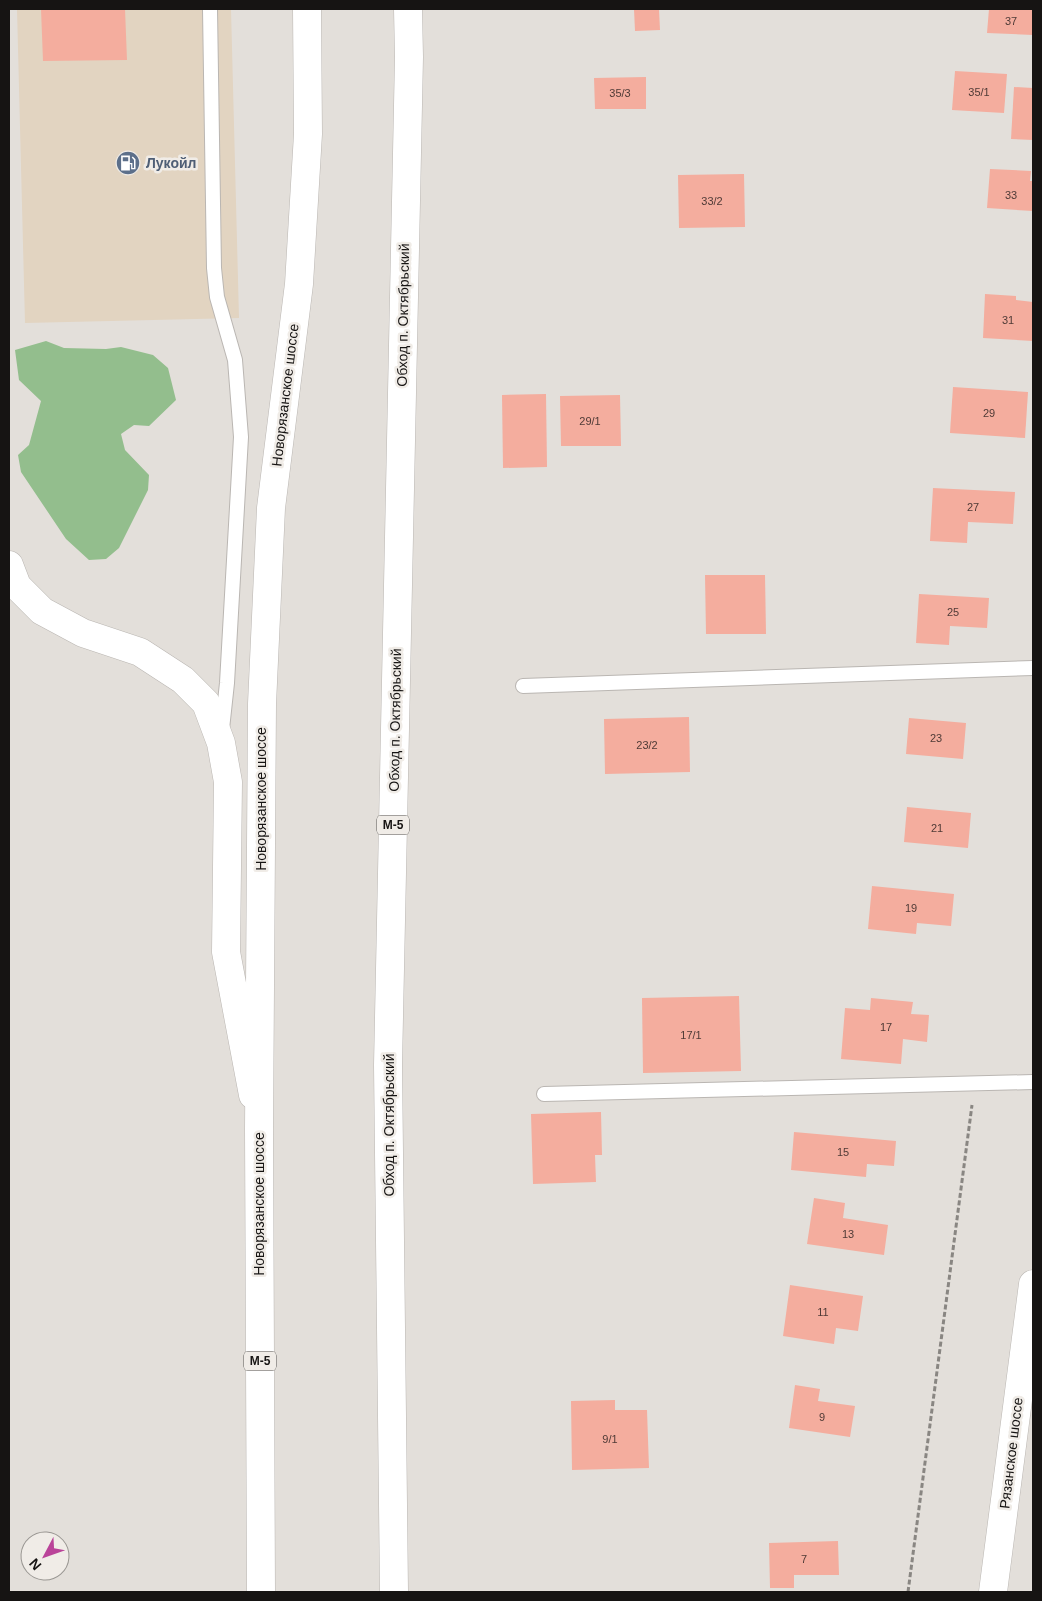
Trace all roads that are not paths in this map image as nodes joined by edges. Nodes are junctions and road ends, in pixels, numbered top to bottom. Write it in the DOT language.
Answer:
graph roads {
  1 [pos="210,9"];
  2 [pos="307,9"];
  3 [pos="408,9"];
  4 [pos="9,565"];
  5 [pos="1033,668"];
  6 [pos="523,686"];
  7 [pos="221,743"];
  8 [pos="1033,1082"];
  9 [pos="544,1094"];
  10 [pos="259,1130"];
  11 [pos="1033,1284"];
  12 [pos="261,1592"];
  13 [pos="394,1592"];
  14 [pos="993,1592"];
  1 -- 7 [label="lane"];
  2 -- 10 [label="main road, Новорязанское шоссе / М-5"];
  3 -- 13 [label="main road, Обход п. Октябрьский / М-5"];
  4 -- 7 [label="main road"];
  5 -- 6 [label="lane"];
  7 -- 10 [label="main road"];
  8 -- 9 [label="lane"];
  10 -- 12 [label="main road, Новорязанское шоссе / М-5"];
  11 -- 14 [label="main road, Рязанское шоссе"];
}
